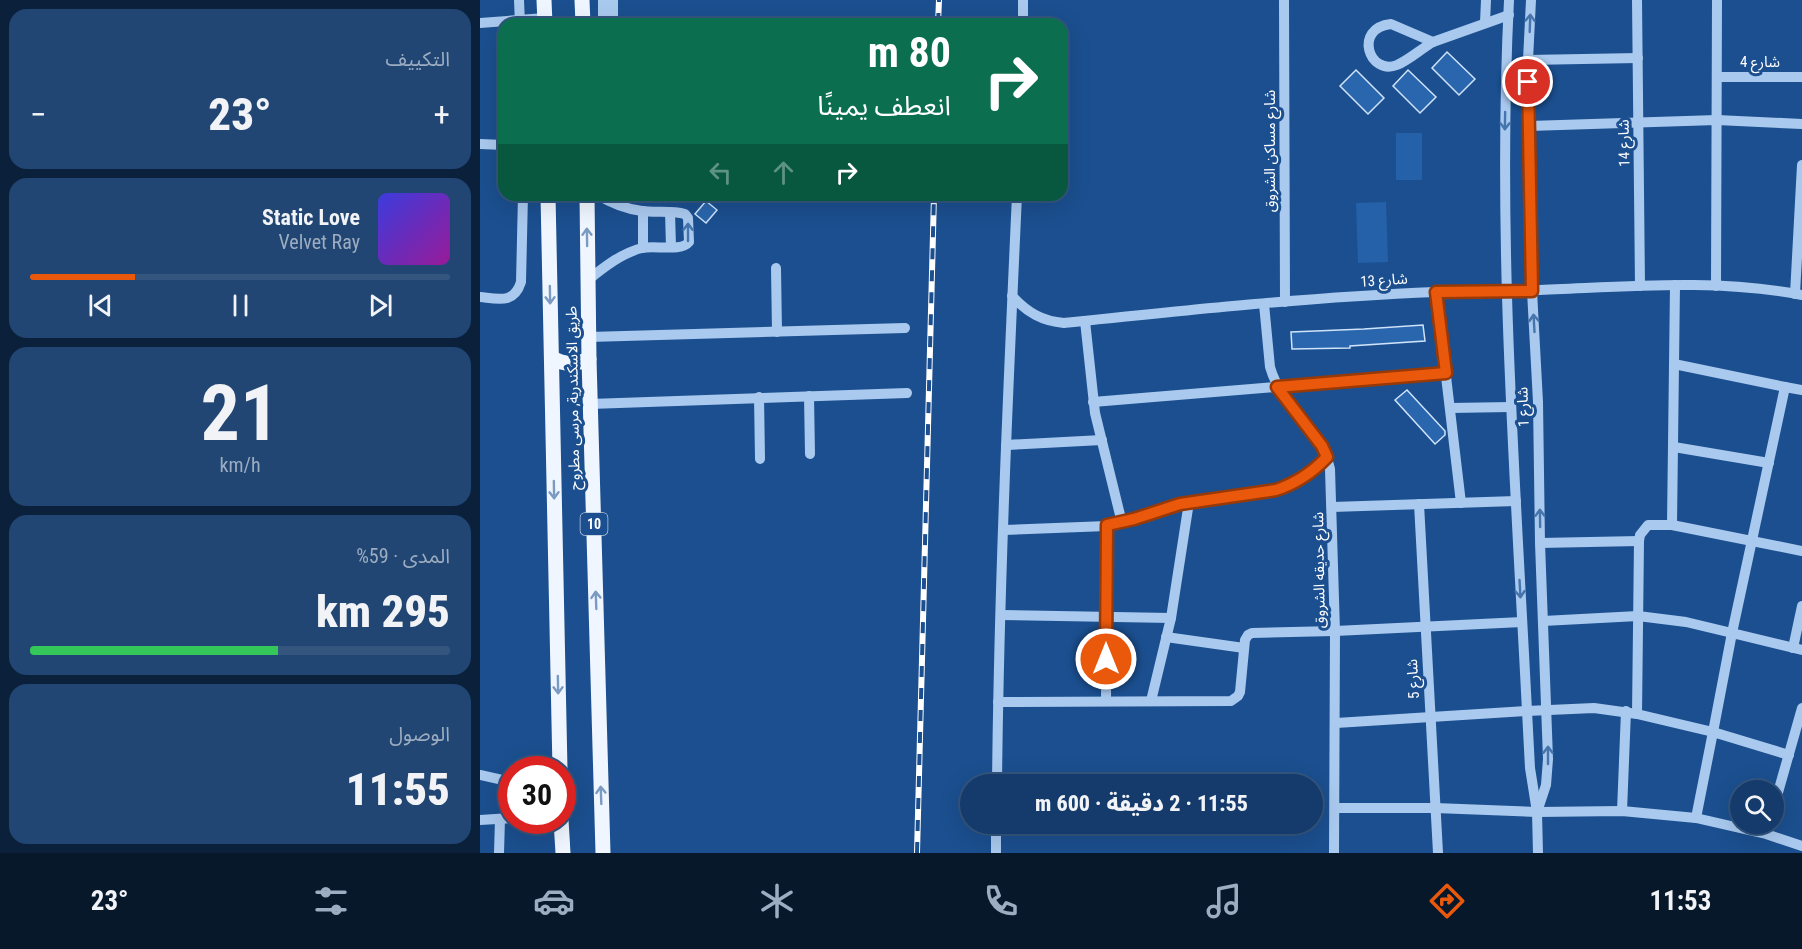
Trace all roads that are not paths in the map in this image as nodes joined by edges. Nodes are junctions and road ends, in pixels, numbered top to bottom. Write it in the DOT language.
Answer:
graph roads {
  1 [pos="519,0"];
  2 [pos="544,0"];
  3 [pos="582,0"];
  4 [pos="603,0"];
  5 [pos="613,0"];
  6 [pos="1023,0"];
  7 [pos="1284,0"];
  8 [pos="1486,0"];
  9 [pos="1509,0"];
  10 [pos="1531,0"];
  11 [pos="1637,0"];
  12 [pos="1717,0"];
  13 [pos="1509,15"];
  14 [pos="520,18"];
  15 [pos="545,18"];
  16 [pos="583,18"];
  17 [pos="603,18"];
  18 [pos="613,18"];
  19 [pos="1023,18"];
  20 [pos="480,23"];
  21 [pos="498,23"];
  22 [pos="1485,23"];
  23 [pos="1433,42"];
  24 [pos="1638,58"];
  25 [pos="1528,60"];
  26 [pos="1718,77"];
  27 [pos="1802,77"];
  28 [pos="1717,120"];
  29 [pos="1638,123"];
  30 [pos="1802,124"];
  31 [pos="1529,126"];
  32 [pos="480,144"];
  33 [pos="498,144"];
  34 [pos="1802,165"];
  35 [pos="1802,185"];
  36 [pos="523,201"];
  37 [pos="548,201"];
  38 [pos="587,201"];
  39 [pos="609,201"];
  40 [pos="1017,201"];
  41 [pos="642,211"];
  42 [pos="670,212"];
  43 [pos="671,247"];
  44 [pos="643,248"];
  45 [pos="776,268"];
  46 [pos="588,280"];
  47 [pos="1675,285"];
  48 [pos="1640,286"];
  49 [pos="1716,286"];
  50 [pos="1506,291"];
  51 [pos="1532,291"];
  52 [pos="1436,292"];
  53 [pos="1798,295"];
  54 [pos="1012,296"];
  55 [pos="480,297"];
  56 [pos="1285,302"];
  57 [pos="1264,304"];
  58 [pos="1085,321"];
  59 [pos="905,328"];
  60 [pos="777,332"];
  61 [pos="589,337"];
  62 [pos="552,357"];
  63 [pos="589,359"];
  64 [pos="1674,364"];
  65 [pos="1446,373"];
  66 [pos="1277,387"];
  67 [pos="1785,387"];
  68 [pos="1802,390"];
  69 [pos="908,393"];
  70 [pos="809,396"];
  71 [pos="759,397"];
  72 [pos="1093,402"];
  73 [pos="590,404"];
  74 [pos="1511,407"];
  75 [pos="1450,408"];
  76 [pos="1102,440"];
  77 [pos="1006,445"];
  78 [pos="1674,447"];
  79 [pos="810,454"];
  80 [pos="1327,457"];
  81 [pos="760,459"];
  82 [pos="1769,463"];
  83 [pos="1516,501"];
  84 [pos="1189,502"];
  85 [pos="1461,503"];
  86 [pos="1419,504"];
  87 [pos="1332,507"];
  88 [pos="1122,523"];
  89 [pos="1107,525"];
  90 [pos="1672,525"];
  91 [pos="1004,530"];
  92 [pos="1639,541"];
  93 [pos="1752,541"];
  94 [pos="1540,543"];
  95 [pos="1802,550"];
  96 [pos="1802,606"];
  97 [pos="1001,615"];
  98 [pos="1106,616"];
  99 [pos="1638,616"];
  100 [pos="1171,618"];
  101 [pos="1543,621"];
  102 [pos="1522,622"];
  103 [pos="1425,627"];
  104 [pos="1335,631"];
  105 [pos="1732,633"];
  106 [pos="1166,638"];
  107 [pos="1244,648"];
  108 [pos="1798,649"];
  109 [pos="1106,701"];
  110 [pos="1151,701"];
  111 [pos="998,702"];
  112 [pos="1802,708"];
  113 [pos="1547,710"];
  114 [pos="1527,711"];
  115 [pos="1626,711"];
  116 [pos="1638,714"];
  117 [pos="1430,717"];
  118 [pos="1336,723"];
  119 [pos="1800,723"];
  120 [pos="1713,732"];
  121 [pos="1789,755"];
  122 [pos="560,756"];
  123 [pos="997,774"];
  124 [pos="480,775"];
  125 [pos="498,779"];
  126 [pos="1782,780"];
  127 [pos="1335,808"];
  128 [pos="1435,808"];
  129 [pos="1622,811"];
  130 [pos="1537,812"];
  131 [pos="1696,818"];
  132 [pos="498,819"];
  133 [pos="480,820"];
  134 [pos="1730,823"];
  135 [pos="503,834"];
  136 [pos="562,834"];
  137 [pos="996,834"];
  138 [pos="1778,834"];
  139 [pos="1802,846"];
  140 [pos="499,853"];
  141 [pos="563,853"];
  142 [pos="603,853"];
  143 [pos="996,853"];
  144 [pos="1334,853"];
  145 [pos="1438,853"];
  146 [pos="1538,853"];
  1 -- 14 [label="street"];
  2 -- 15 [label="main road"];
  3 -- 16 [label="main road"];
  4 -- 17 [label="street"];
  5 -- 18 [label="street"];
  6 -- 19 [label="street"];
  7 -- 56 [label="street, شارع مساكن الشروق"];
  8 -- 22 [label="street"];
  9 -- 13 [label="street, شارع 1"];
  25 -- 10 [label="street, شارع 1, one-way"];
  11 -- 24 [label="street, شارع 14"];
  12 -- 26 [label="street"];
  13 -- 22 [label="street"];
  13 -- 50 [label="street, شارع 1, one-way"];
  20 -- 21 [label="street"];
  22 -- 23 [label="street"];
  23 -- 23 [label="street"];
  24 -- 25 [label="street"];
  24 -- 29 [label="street, شارع 14"];
  25 -- 31 [label="street, شارع 1"];
  26 -- 27 [label="street, شارع 4"];
  26 -- 28 [label="street"];
  28 -- 29 [label="street"];
  28 -- 30 [label="street"];
  28 -- 49 [label="street"];
  29 -- 31 [label="street"];
  29 -- 48 [label="street, شارع 14"];
  31 -- 51 [label="street, شارع 1"];
  32 -- 33 [label="street"];
  34 -- 35 [label="street"];
  35 -- 53 [label="street"];
  36 -- 55 [label="street"];
  37 -- 62 [label="main road, طريق الاسكندرية, مرسى مطروح, one-way"];
  46 -- 38 [label="main road, طريق الاسكندرية, مرسى مطروح / 10, one-way"];
  39 -- 41 [label="street"];
  40 -- 54 [label="street"];
  41 -- 42 [label="street"];
  41 -- 44 [label="street"];
  42 -- 43 [label="street"];
  43 -- 42 [label="street, one-way"];
  43 -- 44 [label="street"];
  44 -- 46 [label="street"];
  45 -- 60 [label="street"];
  46 -- 61 [label="main road, طريق الاسكندرية, مرسى مطروح / 10"];
  47 -- 48 [label="street, شارع 13"];
  47 -- 49 [label="street, شارع 13"];
  47 -- 64 [label="street"];
  48 -- 51 [label="street, شارع 13"];
  49 -- 53 [label="street, شارع 13"];
  50 -- 51 [label="street, شارع 13"];
  50 -- 52 [label="street, شارع 13"];
  50 -- 74 [label="street, شارع 1"];
  94 -- 51 [label="street, شارع 1, one-way"];
  52 -- 56 [label="street, شارع 13"];
  52 -- 65 [label="street"];
  54 -- 58 [label="street, شارع 13"];
  54 -- 77 [label="street"];
  56 -- 57 [label="street, شارع 13"];
  57 -- 58 [label="street, شارع 13"];
  57 -- 66 [label="street, شارع حديقه الشروق"];
  58 -- 72 [label="street"];
  59 -- 60 [label="street"];
  60 -- 61 [label="street"];
  61 -- 63 [label="main road, طريق الاسكندرية, مرسى مطروح / 10"];
  62 -- 63 [label="main road"];
  62 -- 122 [label="main road, طريق الاسكندرية, مرسى مطروح, one-way"];
  63 -- 73 [label="main road, طريق الاسكندرية, مرسى مطروح / 10"];
  64 -- 67 [label="street"];
  64 -- 78 [label="street"];
  65 -- 66 [label="street"];
  65 -- 75 [label="street"];
  66 -- 72 [label="street"];
  66 -- 80 [label="street, شارع حديقه الشروق"];
  67 -- 68 [label="street"];
  67 -- 82 [label="street"];
  69 -- 70 [label="street"];
  70 -- 71 [label="street"];
  70 -- 79 [label="street"];
  71 -- 73 [label="street"];
  71 -- 81 [label="street"];
  72 -- 76 [label="street"];
  142 -- 73 [label="main road, طريق الاسكندرية, مرسى مطروح / 10, one-way"];
  74 -- 75 [label="street"];
  74 -- 83 [label="street, شارع 1"];
  75 -- 85 [label="street"];
  76 -- 77 [label="street"];
  76 -- 88 [label="street"];
  77 -- 91 [label="street"];
  78 -- 82 [label="street"];
  78 -- 90 [label="street"];
  80 -- 84 [label="street"];
  80 -- 87 [label="street, شارع حديقه الشروق"];
  82 -- 93 [label="street"];
  83 -- 85 [label="street"];
  83 -- 102 [label="street, شارع 1, one-way"];
  84 -- 88 [label="street"];
  84 -- 100 [label="street"];
  85 -- 86 [label="street"];
  86 -- 87 [label="street"];
  86 -- 103 [label="street, شارع 5"];
  87 -- 104 [label="street, شارع حديقه الشروق"];
  88 -- 89 [label="street"];
  89 -- 91 [label="street"];
  89 -- 98 [label="street"];
  90 -- 92 [label="street"];
  90 -- 93 [label="street"];
  91 -- 97 [label="street"];
  92 -- 94 [label="street"];
  92 -- 99 [label="street"];
  93 -- 95 [label="street"];
  93 -- 105 [label="street"];
  94 -- 101 [label="street, شارع 1"];
  96 -- 108 [label="street"];
  97 -- 98 [label="street"];
  97 -- 111 [label="street"];
  98 -- 100 [label="street"];
  98 -- 109 [label="street"];
  99 -- 101 [label="street"];
  99 -- 105 [label="street"];
  99 -- 116 [label="street"];
  100 -- 106 [label="street"];
  101 -- 113 [label="street, شارع 1"];
  102 -- 103 [label="street"];
  102 -- 114 [label="street, شارع 1"];
  103 -- 104 [label="street"];
  103 -- 117 [label="street, شارع 5"];
  104 -- 107 [label="street"];
  104 -- 118 [label="street, شارع حديقه الشروق"];
  105 -- 108 [label="street"];
  105 -- 120 [label="street"];
  106 -- 107 [label="street"];
  106 -- 110 [label="street"];
  107 -- 110 [label="street"];
  109 -- 110 [label="street"];
  109 -- 111 [label="street"];
  111 -- 123 [label="street"];
  112 -- 119 [label="street"];
  113 -- 114 [label="street"];
  113 -- 115 [label="street"];
  130 -- 113 [label="street, شارع 1, one-way"];
  114 -- 117 [label="street"];
  114 -- 130 [label="street, شارع 1"];
  115 -- 116 [label="street"];
  115 -- 129 [label="street"];
  116 -- 120 [label="street"];
  117 -- 118 [label="street"];
  117 -- 128 [label="street, شارع 5"];
  118 -- 127 [label="street, شارع حديقه الشروق"];
  119 -- 121 [label="street"];
  120 -- 121 [label="street"];
  120 -- 131 [label="street"];
  121 -- 126 [label="street"];
  124 -- 125 [label="street"];
  127 -- 128 [label="street"];
  127 -- 144 [label="street, شارع حديقه الشروق"];
  128 -- 130 [label="street"];
  128 -- 145 [label="street, شارع 5"];
  129 -- 130 [label="street"];
  129 -- 131 [label="street"];
  130 -- 146 [label="street, شارع 1"];
  131 -- 134 [label="street"];
  132 -- 133 [label="street"];
  135 -- 140 [label="street"];
  136 -- 141 [label="main road"];
  137 -- 143 [label="street"];
  138 -- 139 [label="street"];
}
